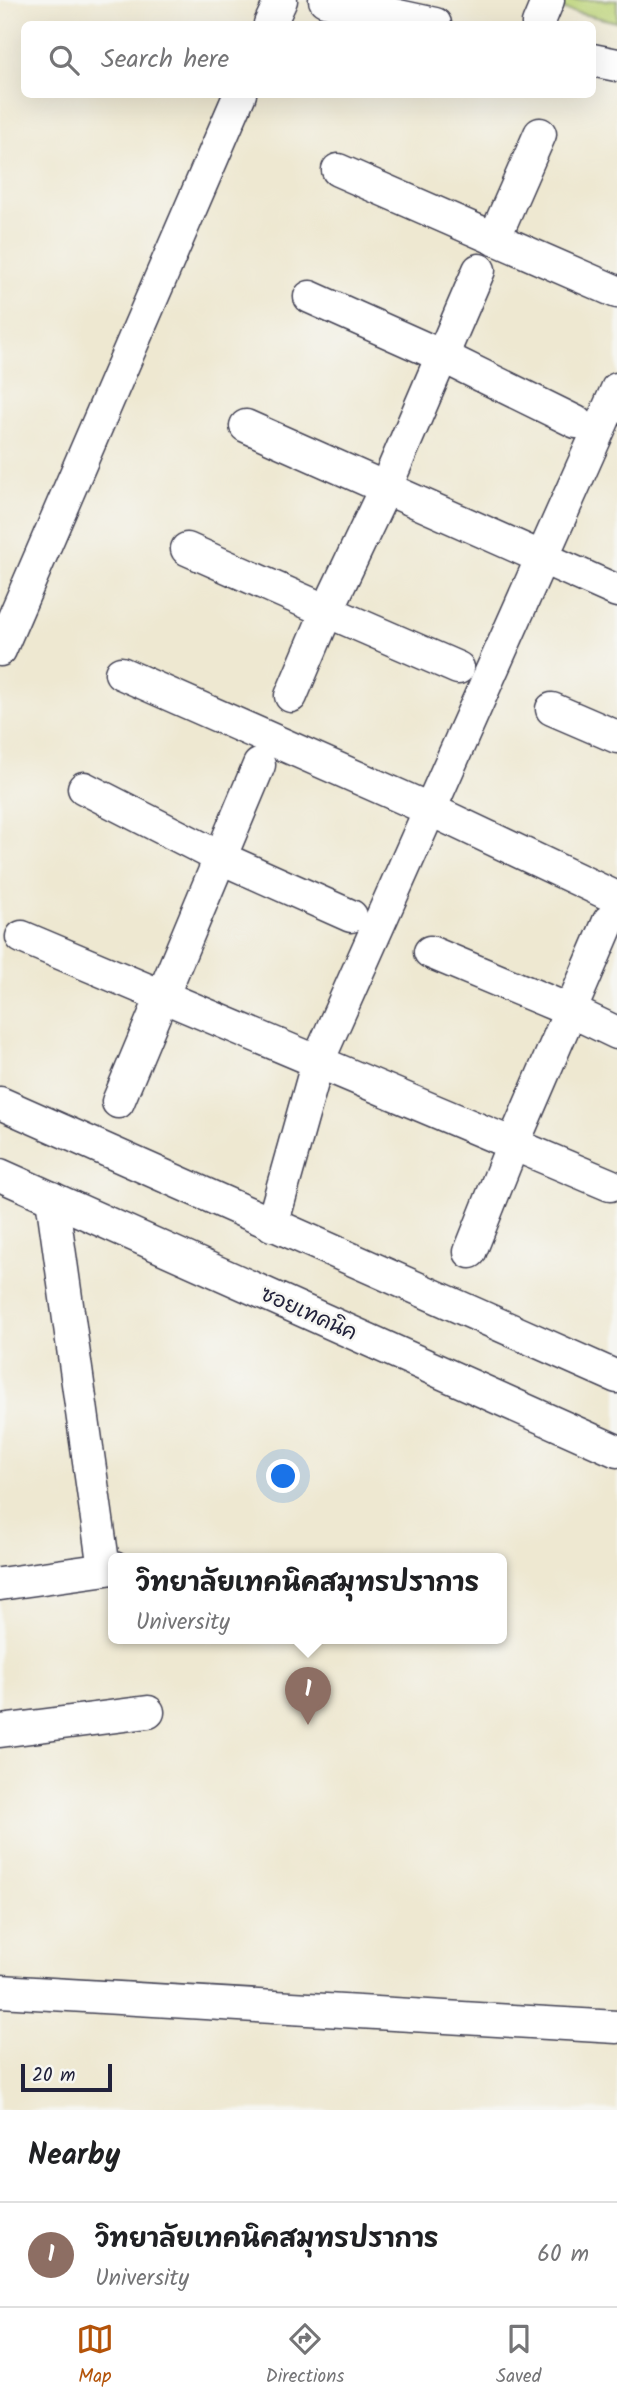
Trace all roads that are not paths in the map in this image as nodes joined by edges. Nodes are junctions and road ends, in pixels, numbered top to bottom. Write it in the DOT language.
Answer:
graph roads {
  1 [pos="281,0"];
  2 [pos="325,0"];
  3 [pos="548,0"];
  4 [pos="271,21"];
  5 [pos="421,21"];
  6 [pos="539,21"];
  7 [pos="596,61"];
  8 [pos="617,65"];
  9 [pos="238,98"];
  10 [pos="540,134"];
  11 [pos="338,170"];
  12 [pos="494,239"];
  13 [pos="479,270"];
  14 [pos="617,292"];
  15 [pos="310,297"];
  16 [pos="442,356"];
  17 [pos="617,389"];
  18 [pos="576,422"];
  19 [pos="246,426"];
  20 [pos="385,489"];
  21 [pos="187,549"];
  22 [pos="543,559"];
  23 [pos="617,591"];
  24 [pos="327,611"];
  25 [pos="0,650"];
  26 [pos="458,668"];
  27 [pos="121,673"];
  28 [pos="290,696"];
  29 [pos="552,709"];
  30 [pos="617,737"];
  31 [pos="259,765"];
  32 [pos="84,788"];
  33 [pos="431,810"];
  34 [pos="221,858"];
  35 [pos="613,909"];
  36 [pos="351,916"];
  37 [pos="23,937"];
  38 [pos="430,951"];
  39 [pos="164,996"];
  40 [pos="571,1011"];
  41 [pos="617,1033"];
  42 [pos="318,1061"];
  43 [pos="118,1102"];
  44 [pos="0,1103"];
  45 [pos="513,1144"];
  46 [pos="0,1175"];
  47 [pos="610,1185"];
  48 [pos="52,1198"];
  49 [pos="272,1225"];
  50 [pos="470,1252"];
  51 [pos="617,1377"];
  52 [pos="617,1451"];
  53 [pos="108,1562"];
  54 [pos="108,1568"];
  55 [pos="0,1584"];
  56 [pos="148,1712"];
  57 [pos="0,1731"];
  58 [pos="0,1991"];
  59 [pos="617,2027"];
  1 -- 4 [label="street"];
  2 -- 5 [label="street"];
  3 -- 6 [label="street"];
  7 -- 8 [label="street"];
  9 -- 25 [label="street"];
  10 -- 12 [label="street"];
  11 -- 12 [label="street"];
  12 -- 14 [label="street"];
  13 -- 16 [label="street"];
  15 -- 16 [label="street"];
  16 -- 18 [label="street"];
  16 -- 20 [label="street"];
  17 -- 22 [label="street"];
  19 -- 20 [label="street"];
  20 -- 22 [label="street"];
  20 -- 24 [label="street"];
  21 -- 24 [label="street"];
  22 -- 23 [label="street"];
  22 -- 33 [label="street"];
  24 -- 26 [label="street"];
  24 -- 28 [label="street"];
  27 -- 33 [label="street"];
  29 -- 30 [label="street"];
  31 -- 34 [label="street"];
  32 -- 34 [label="street"];
  33 -- 35 [label="street"];
  33 -- 42 [label="street"];
  34 -- 36 [label="street"];
  34 -- 39 [label="street"];
  35 -- 40 [label="street"];
  37 -- 39 [label="street"];
  38 -- 40 [label="street"];
  39 -- 42 [label="street"];
  39 -- 43 [label="street"];
  40 -- 41 [label="street"];
  40 -- 45 [label="street"];
  42 -- 45 [label="street"];
  42 -- 49 [label="street"];
  44 -- 49 [label="street"];
  45 -- 47 [label="street"];
  45 -- 50 [label="street"];
  46 -- 48 [label="street, ซอยเทคนิค"];
  48 -- 52 [label="street, ซอยเทคนิค"];
  48 -- 53 [label="street"];
  49 -- 51 [label="street"];
  54 -- 55 [label="street"];
  56 -- 57 [label="street"];
  58 -- 59 [label="street"];
}
